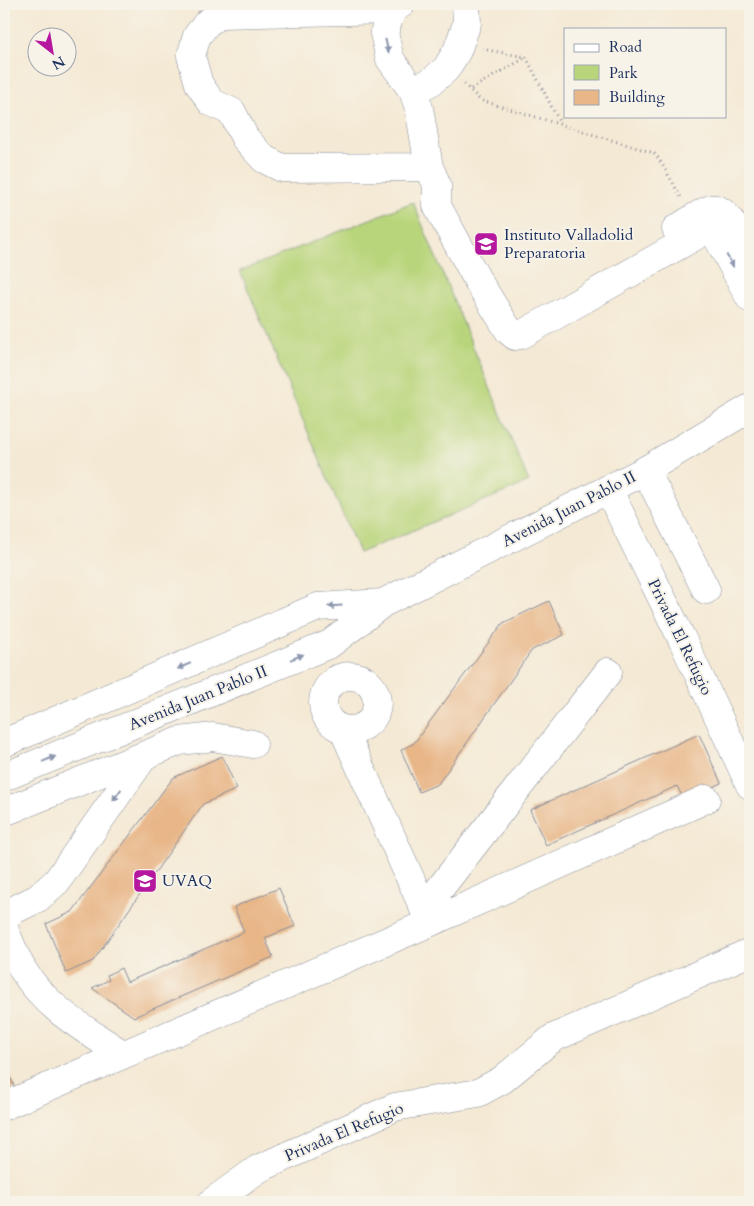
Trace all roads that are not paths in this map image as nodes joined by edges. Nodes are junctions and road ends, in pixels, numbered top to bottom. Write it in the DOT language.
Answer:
graph roads {
  1 [pos="466,4"];
  2 [pos="396,7"];
  3 [pos="413,91"];
  4 [pos="433,176"];
  5 [pos="708,220"];
  6 [pos="750,259"];
  7 [pos="750,298"];
  8 [pos="750,408"];
  9 [pos="644,471"];
  10 [pos="608,489"];
  11 [pos="706,590"];
  12 [pos="383,603"];
  13 [pos="608,672"];
  14 [pos="343,729"];
  15 [pos="4,743"];
  16 [pos="253,744"];
  17 [pos="145,755"];
  18 [pos="4,777"];
  19 [pos="750,785"];
  20 [pos="706,799"];
  21 [pos="4,812"];
  22 [pos="4,915"];
  23 [pos="426,916"];
  24 [pos="4,928"];
  25 [pos="750,952"];
  26 [pos="122,1054"];
  27 [pos="4,1106"];
  28 [pos="212,1202"];
  1 -- 3 [label="main road"];
  2 -- 3 [label="main road, one-way"];
  2 -- 4 [label="main road"];
  3 -- 4 [label="main road"];
  4 -- 5 [label="main road"];
  5 -- 6 [label="main road"];
  5 -- 7 [label="main road, one-way"];
  8 -- 9 [label="main road, Avenida Juan Pablo II"];
  9 -- 10 [label="main road, Avenida Juan Pablo II"];
  9 -- 11 [label="main road"];
  10 -- 12 [label="main road, Avenida Juan Pablo II"];
  10 -- 19 [label="main road, Privada El Refugio"];
  12 -- 15 [label="main road, Avenida Juan Pablo II, one-way"];
  18 -- 12 [label="main road, Avenida Juan Pablo II, one-way"];
  13 -- 23 [label="main road"];
  14 -- 23 [label="main road"];
  16 -- 17 [label="main road"];
  17 -- 21 [label="main road"];
  17 -- 22 [label="main road, one-way"];
  20 -- 23 [label="main road"];
  23 -- 26 [label="main road"];
  24 -- 26 [label="main road"];
  25 -- 28 [label="main road, Privada El Refugio"];
  26 -- 27 [label="main road"];
}
